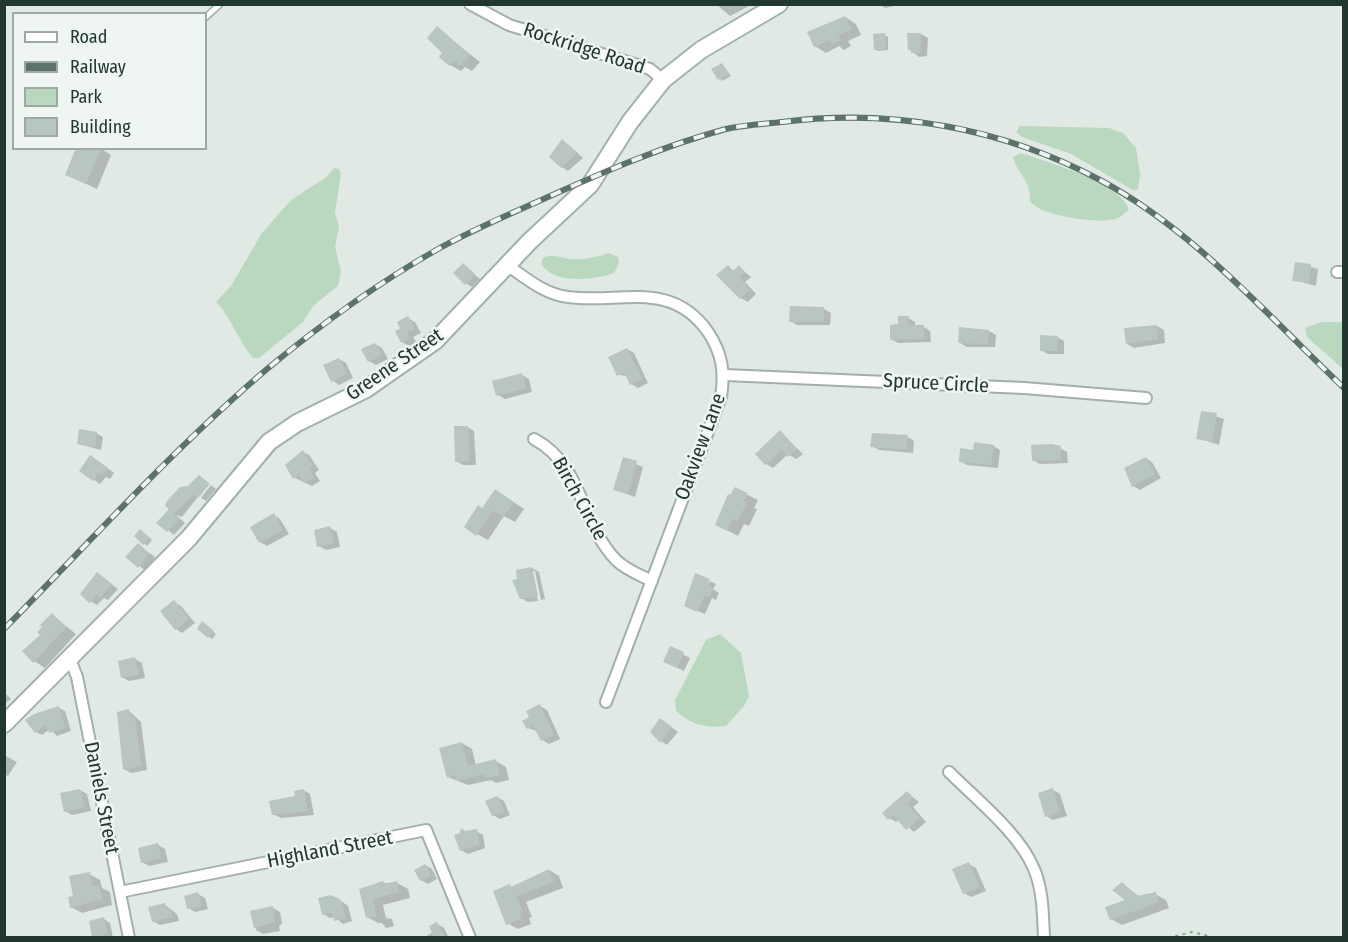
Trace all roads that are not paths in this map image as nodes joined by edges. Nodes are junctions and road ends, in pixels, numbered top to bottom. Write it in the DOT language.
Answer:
graph roads {
  1 [pos="220,4"];
  2 [pos="470,4"];
  3 [pos="779,4"];
  4 [pos="207,16"];
  5 [pos="663,80"];
  6 [pos="507,265"];
  7 [pos="725,375"];
  8 [pos="1146,398"];
  9 [pos="534,439"];
  10 [pos="652,581"];
  11 [pos="70,659"];
  12 [pos="606,702"];
  13 [pos="4,724"];
  14 [pos="949,772"];
  15 [pos="120,892"];
  16 [pos="129,938"];
  17 [pos="470,938"];
  18 [pos="1044,938"];
  1 -- 4 [label="lane"];
  2 -- 5 [label="street, Rockridge Road"];
  3 -- 5 [label="street, Greene Street"];
  5 -- 6 [label="street, Greene Street"];
  6 -- 7 [label="street, Oakview Lane"];
  6 -- 11 [label="street, Greene Street"];
  7 -- 8 [label="street, Spruce Circle"];
  7 -- 10 [label="street, Oakview Lane"];
  9 -- 10 [label="street, Birch Circle"];
  10 -- 12 [label="street, Oakview Lane"];
  11 -- 13 [label="street, Greene Street"];
  11 -- 15 [label="street, Daniels Street"];
  14 -- 18 [label="street"];
  15 -- 16 [label="street, Daniels Street"];
  15 -- 17 [label="street, Highland Street"];
}
